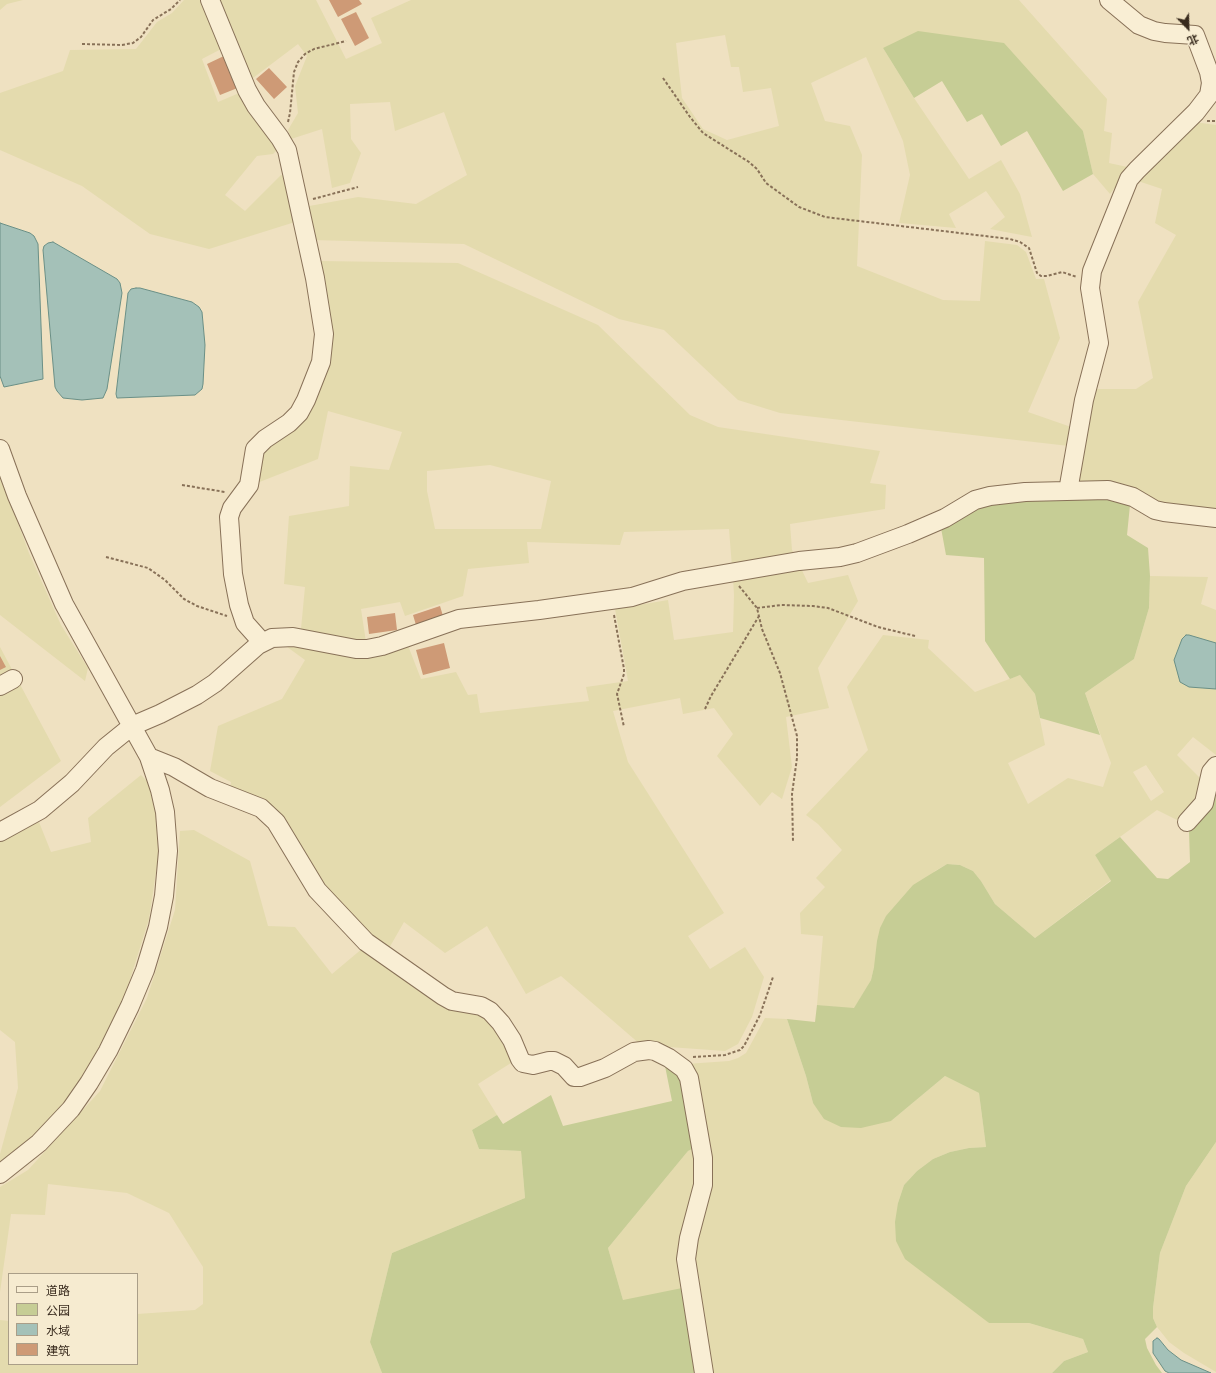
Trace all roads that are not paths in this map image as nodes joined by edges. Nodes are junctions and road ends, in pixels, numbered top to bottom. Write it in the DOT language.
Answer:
graph roads {
  1 [pos="210,0"];
  2 [pos="1109,0"];
  3 [pos="0,449"];
  4 [pos="1068,491"];
  5 [pos="1216,518"];
  6 [pos="262,642"];
  7 [pos="132,726"];
  8 [pos="149,757"];
  9 [pos="1216,766"];
  10 [pos="1187,822"];
  11 [pos="0,832"];
  12 [pos="0,1174"];
  13 [pos="704,1373"];
  1 -- 6 [label="street"];
  2 -- 4 [label="street"];
  3 -- 7 [label="street"];
  4 -- 5 [label="street"];
  4 -- 6 [label="street"];
  6 -- 7 [label="street"];
  7 -- 8 [label="street"];
  7 -- 11 [label="street"];
  8 -- 12 [label="street"];
  8 -- 13 [label="street"];
  9 -- 10 [label="street"];
}
